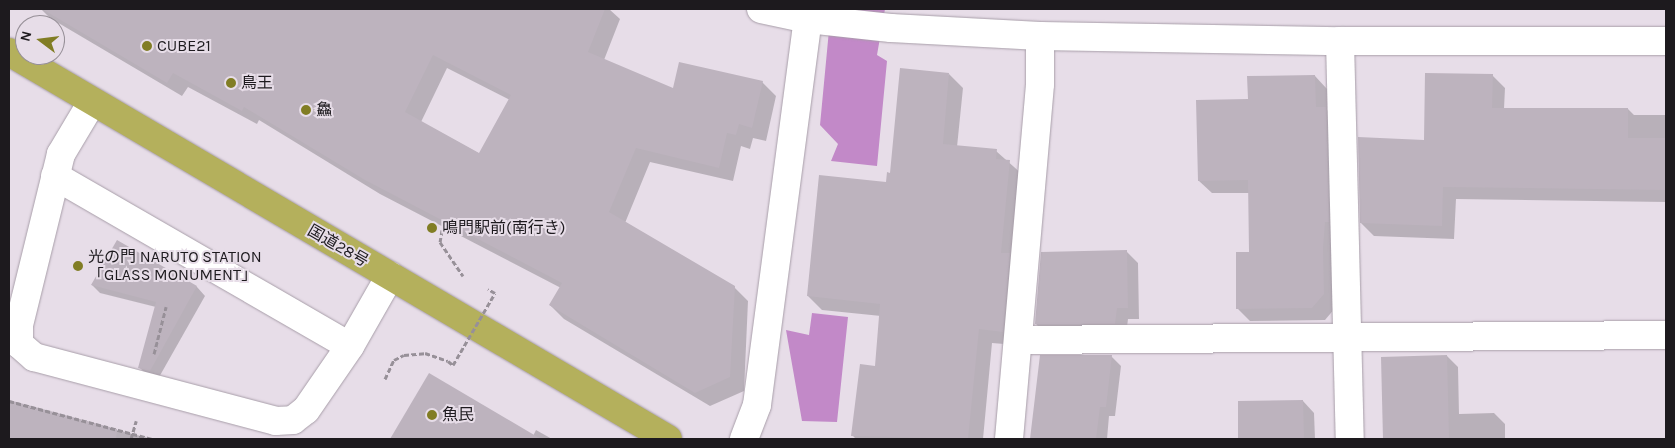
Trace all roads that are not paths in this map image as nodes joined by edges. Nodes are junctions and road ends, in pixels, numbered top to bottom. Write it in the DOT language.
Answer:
graph roads {
  1 [pos="761,9"];
  2 [pos="816,20"];
  3 [pos="1040,36"];
  4 [pos="1340,41"];
  5 [pos="1666,41"];
  6 [pos="9,52"];
  7 [pos="92,102"];
  8 [pos="55,176"];
  9 [pos="390,276"];
  10 [pos="1666,335"];
  11 [pos="1348,339"];
  12 [pos="1019,340"];
  13 [pos="350,346"];
  14 [pos="668,439"];
  15 [pos="744,439"];
  16 [pos="1009,439"];
  17 [pos="1350,439"];
  1 -- 2 [label="street"];
  2 -- 3 [label="street"];
  2 -- 15 [label="street"];
  3 -- 4 [label="street"];
  3 -- 12 [label="street"];
  4 -- 5 [label="street"];
  4 -- 11 [label="street"];
  6 -- 7 [label="highway, 国道28号"];
  7 -- 8 [label="street"];
  7 -- 9 [label="highway, 国道28号"];
  8 -- 13 [label="street"];
  8 -- 13 [label="street"];
  9 -- 13 [label="street"];
  9 -- 14 [label="highway, 国道28号"];
  10 -- 11 [label="street"];
  11 -- 12 [label="street"];
  11 -- 17 [label="street"];
  12 -- 16 [label="street"];
}
